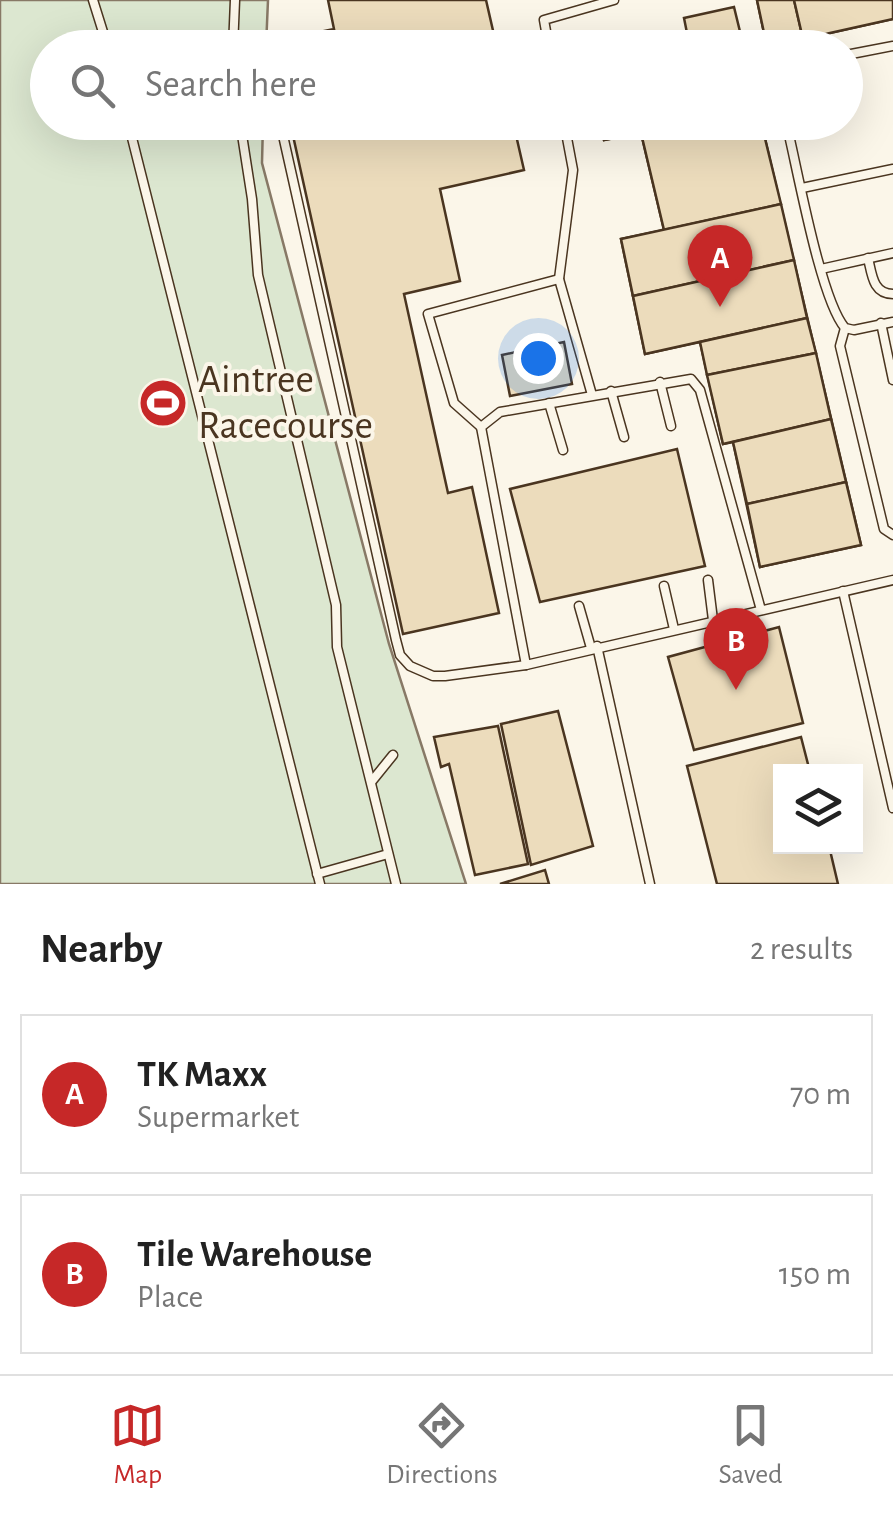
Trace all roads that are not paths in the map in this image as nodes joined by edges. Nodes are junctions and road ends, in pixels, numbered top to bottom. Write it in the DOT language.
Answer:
graph roads {
  1 [pos="94,0"];
  2 [pos="234,0"];
  3 [pos="614,0"];
  4 [pos="103,30"];
  5 [pos="233,30"];
  6 [pos="546,30"];
  7 [pos="893,47"];
  8 [pos="863,52"];
  9 [pos="133,140"];
  10 [pos="243,140"];
  11 [pos="284,140"];
  12 [pos="567,140"];
  13 [pos="790,140"];
  14 [pos="893,169"];
  15 [pos="802,188"];
  16 [pos="893,252"];
  17 [pos="868,258"];
  18 [pos="821,269"];
  19 [pos="558,279"];
  20 [pos="893,294"];
  21 [pos="893,322"];
  22 [pos="881,323"];
  23 [pos="845,328"];
  24 [pos="893,380"];
  25 [pos="660,382"];
  26 [pos="611,391"];
  27 [pos="592,395"];
  28 [pos="549,403"];
  29 [pos="672,426"];
  30 [pos="481,427"];
  31 [pos="624,437"];
  32 [pos="563,450"];
  33 [pos="893,535"];
  34 [pos="708,580"];
  35 [pos="893,580"];
  36 [pos="664,586"];
  37 [pos="844,591"];
  38 [pos="579,606"];
  39 [pos="761,610"];
  40 [pos="713,620"];
  41 [pos="674,629"];
  42 [pos="594,647"];
  43 [pos="526,665"];
  44 [pos="393,755"];
  45 [pos="372,781"];
  46 [pos="893,808"];
  47 [pos="388,854"];
  48 [pos="318,879"];
  49 [pos="396,884"];
  50 [pos="650,884"];
  1 -- 4 [label="lane"];
  2 -- 5 [label="lane"];
  3 -- 6 [label="lane"];
  7 -- 8 [label="lane"];
  9 -- 48 [label="lane"];
  10 -- 45 [label="lane"];
  11 -- 43 [label="lane"];
  12 -- 19 [label="lane"];
  13 -- 15 [label="lane"];
  14 -- 15 [label="lane"];
  15 -- 18 [label="lane"];
  16 -- 17 [label="lane"];
  17 -- 18 [label="lane"];
  17 -- 20 [label="lane"];
  18 -- 23 [label="lane"];
  19 -- 27 [label="lane"];
  19 -- 30 [label="lane"];
  21 -- 22 [label="lane"];
  22 -- 23 [label="lane"];
  22 -- 24 [label="lane"];
  23 -- 33 [label="lane"];
  25 -- 26 [label="lane"];
  25 -- 29 [label="lane"];
  25 -- 39 [label="lane"];
  26 -- 27 [label="lane"];
  26 -- 31 [label="lane"];
  27 -- 28 [label="lane"];
  28 -- 30 [label="lane"];
  28 -- 32 [label="lane"];
  30 -- 43 [label="lane"];
  34 -- 40 [label="lane"];
  35 -- 37 [label="lane"];
  36 -- 41 [label="lane"];
  37 -- 39 [label="lane"];
  37 -- 46 [label="lane"];
  38 -- 42 [label="lane"];
  39 -- 40 [label="lane"];
  40 -- 41 [label="lane"];
  41 -- 42 [label="lane"];
  42 -- 43 [label="lane"];
  42 -- 50 [label="lane"];
  44 -- 45 [label="lane"];
  45 -- 47 [label="lane"];
  47 -- 48 [label="lane"];
  47 -- 49 [label="lane"];
}
